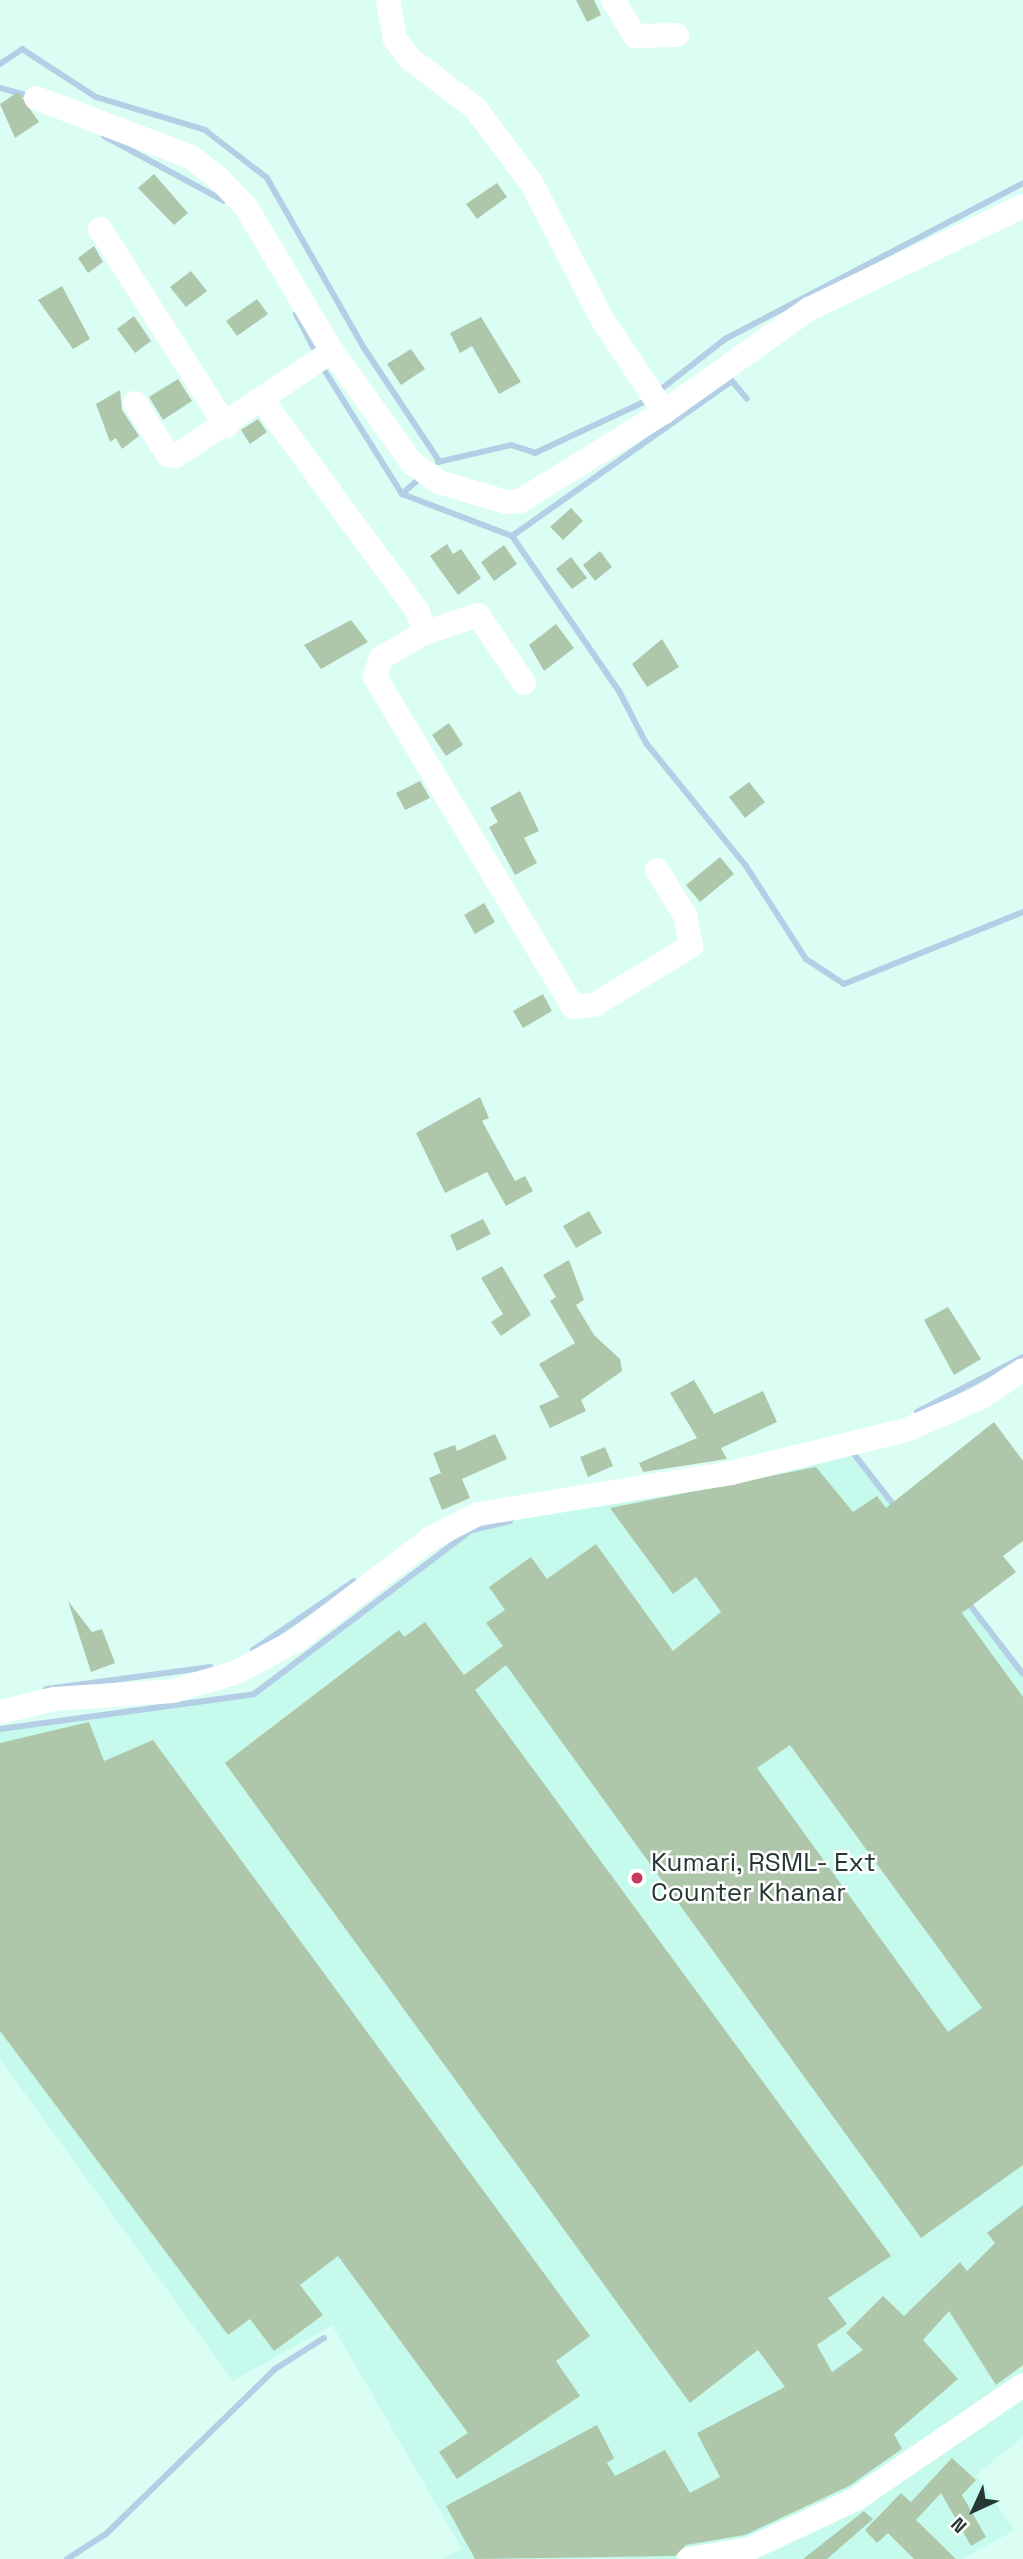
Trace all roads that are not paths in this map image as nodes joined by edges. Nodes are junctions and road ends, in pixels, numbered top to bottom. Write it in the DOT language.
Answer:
graph roads {
  1 [pos="388,0"];
  2 [pos="613,0"];
  3 [pos="677,35"];
  4 [pos="36,97"];
  5 [pos="1023,205"];
  6 [pos="100,229"];
  7 [pos="332,351"];
  8 [pos="263,401"];
  9 [pos="135,402"];
  10 [pos="664,412"];
  11 [pos="226,426"];
  12 [pos="424,632"];
  13 [pos="524,682"];
  14 [pos="657,870"];
  15 [pos="1023,1370"];
  16 [pos="0,1712"];
  17 [pos="1023,2385"];
  18 [pos="689,2559"];
  1 -- 10 [label="street"];
  2 -- 3 [label="street"];
  4 -- 7 [label="street"];
  5 -- 10 [label="street"];
  6 -- 11 [label="street"];
  7 -- 8 [label="street"];
  7 -- 10 [label="street"];
  8 -- 11 [label="street"];
  8 -- 12 [label="street"];
  9 -- 11 [label="street"];
  12 -- 13 [label="street"];
  12 -- 14 [label="street"];
  15 -- 16 [label="street"];
  17 -- 18 [label="street"];
}
